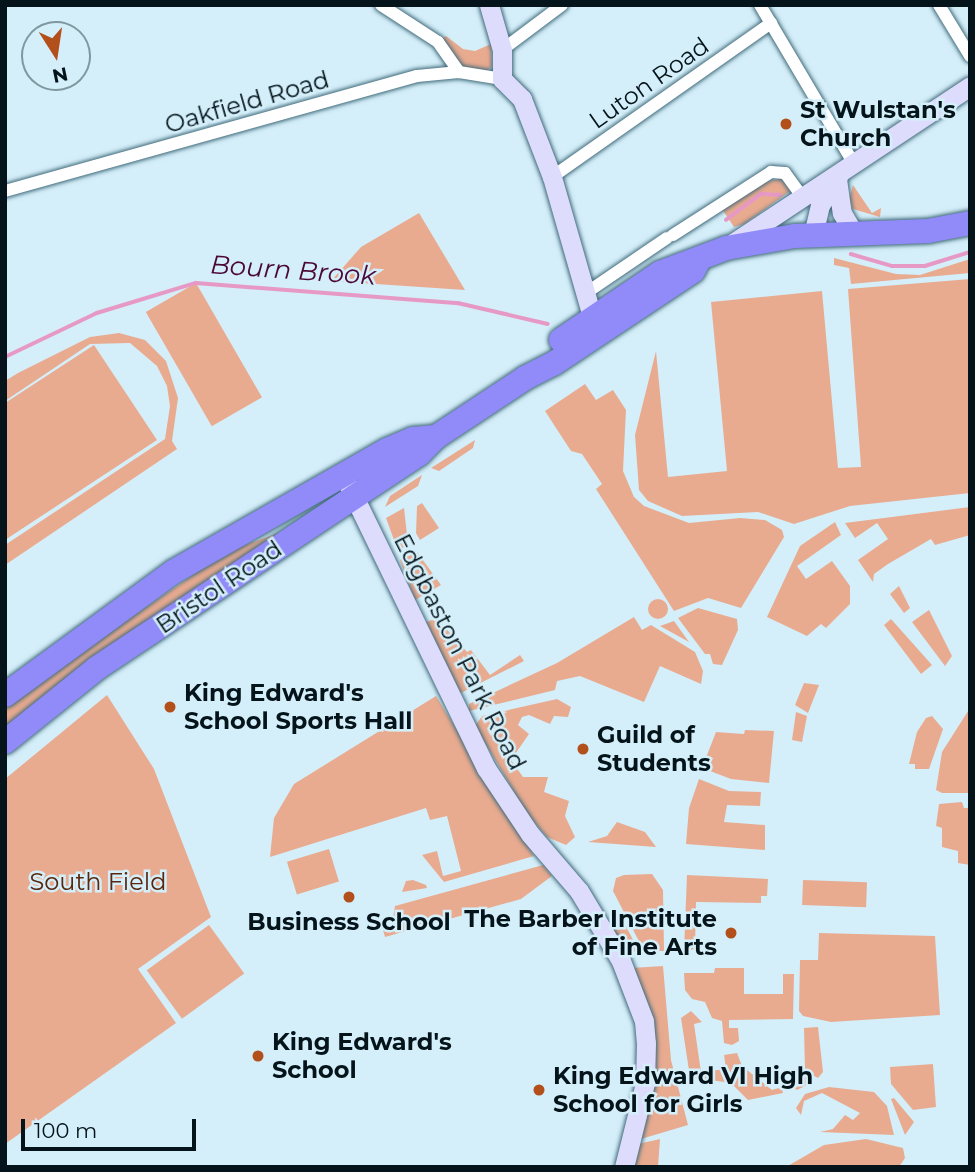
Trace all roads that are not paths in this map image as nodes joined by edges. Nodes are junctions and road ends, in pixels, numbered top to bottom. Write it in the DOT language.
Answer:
graph roads {
  1 [pos="381,5"];
  2 [pos="489,5"];
  3 [pos="562,5"];
  4 [pos="760,5"];
  5 [pos="939,5"];
  6 [pos="771,23"];
  7 [pos="502,50"];
  8 [pos="970,56"];
  9 [pos="458,72"];
  10 [pos="502,79"];
  11 [pos="970,86"];
  12 [pos="843,171"];
  13 [pos="552,177"];
  14 [pos="5,191"];
  15 [pos="802,196"];
  16 [pos="970,223"];
  17 [pos="854,234"];
  18 [pos="813,235"];
  19 [pos="726,248"];
  20 [pos="586,293"];
  21 [pos="595,326"];
  22 [pos="436,437"];
  23 [pos="345,471"];
  24 [pos="353,498"];
  25 [pos="212,549"];
  26 [pos="5,695"];
  27 [pos="5,742"];
  28 [pos="624,1167"];
  1 -- 9 [label="street"];
  2 -- 7 [label="street"];
  3 -- 7 [label="street"];
  4 -- 6 [label="street"];
  5 -- 8 [label="street"];
  6 -- 12 [label="street"];
  6 -- 13 [label="street, Luton Road"];
  7 -- 10 [label="street"];
  9 -- 10 [label="street, Oakfield Road"];
  9 -- 14 [label="street, Oakfield Road"];
  10 -- 13 [label="street"];
  11 -- 12 [label="street, Bristol Road"];
  12 -- 15 [label="street, Bristol Road"];
  12 -- 17 [label="street"];
  12 -- 18 [label="street, Bristol Road"];
  13 -- 20 [label="street"];
  15 -- 19 [label="street, Bristol Road"];
  15 -- 20 [label="street"];
  16 -- 17 [label="highway"];
  17 -- 18 [label="highway"];
  18 -- 19 [label="highway"];
  19 -- 21 [label="highway, Bristol Road"];
  20 -- 21 [label="street"];
  21 -- 22 [label="highway, Bristol Road"];
  22 -- 23 [label="highway, Bristol Road"];
  22 -- 24 [label="highway, Bristol Road"];
  23 -- 24 [label="street, Edgbaston Park Road"];
  23 -- 25 [label="highway, Bristol Road"];
  24 -- 25 [label="highway"];
  24 -- 27 [label="highway, Bristol Road"];
  24 -- 28 [label="street, Edgbaston Park Road"];
  25 -- 26 [label="highway, Bristol Road"];
}
